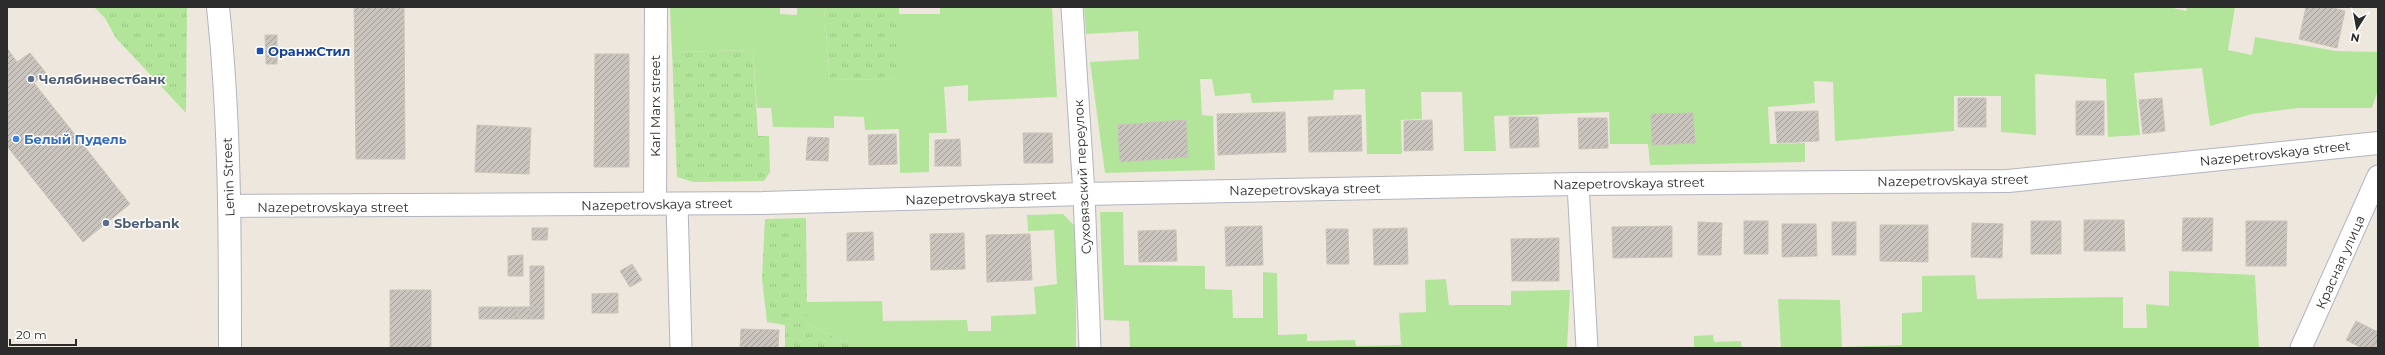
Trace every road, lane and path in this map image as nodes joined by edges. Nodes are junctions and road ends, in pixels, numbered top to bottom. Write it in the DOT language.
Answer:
graph roads {
  1 [pos="218,7"];
  2 [pos="656,7"];
  3 [pos="1072,7"];
  4 [pos="2378,143"];
  5 [pos="2378,176"];
  6 [pos="1578,184"];
  7 [pos="1084,194"];
  8 [pos="655,204"];
  9 [pos="677,204"];
  10 [pos="230,206"];
  11 [pos="230,348"];
  12 [pos="681,348"];
  13 [pos="1090,348"];
  14 [pos="1587,348"];
  15 [pos="2302,348"];
  1 -- 10 [label="main road, Lenin Street"];
  2 -- 8 [label="main road, Karl Marx street"];
  3 -- 7 [label="street, Суховязский переулок"];
  4 -- 6 [label="main road, Nazepetrovskaya street"];
  5 -- 15 [label="street, Красная улица"];
  6 -- 7 [label="main road, Nazepetrovskaya street"];
  6 -- 14 [label="street"];
  7 -- 9 [label="main road, Nazepetrovskaya street"];
  7 -- 13 [label="street, Суховязский переулок"];
  8 -- 9 [label="main road, Nazepetrovskaya street"];
  8 -- 10 [label="main road, Nazepetrovskaya street"];
  9 -- 12 [label="street"];
  10 -- 11 [label="main road, Lenin Street"];
}
